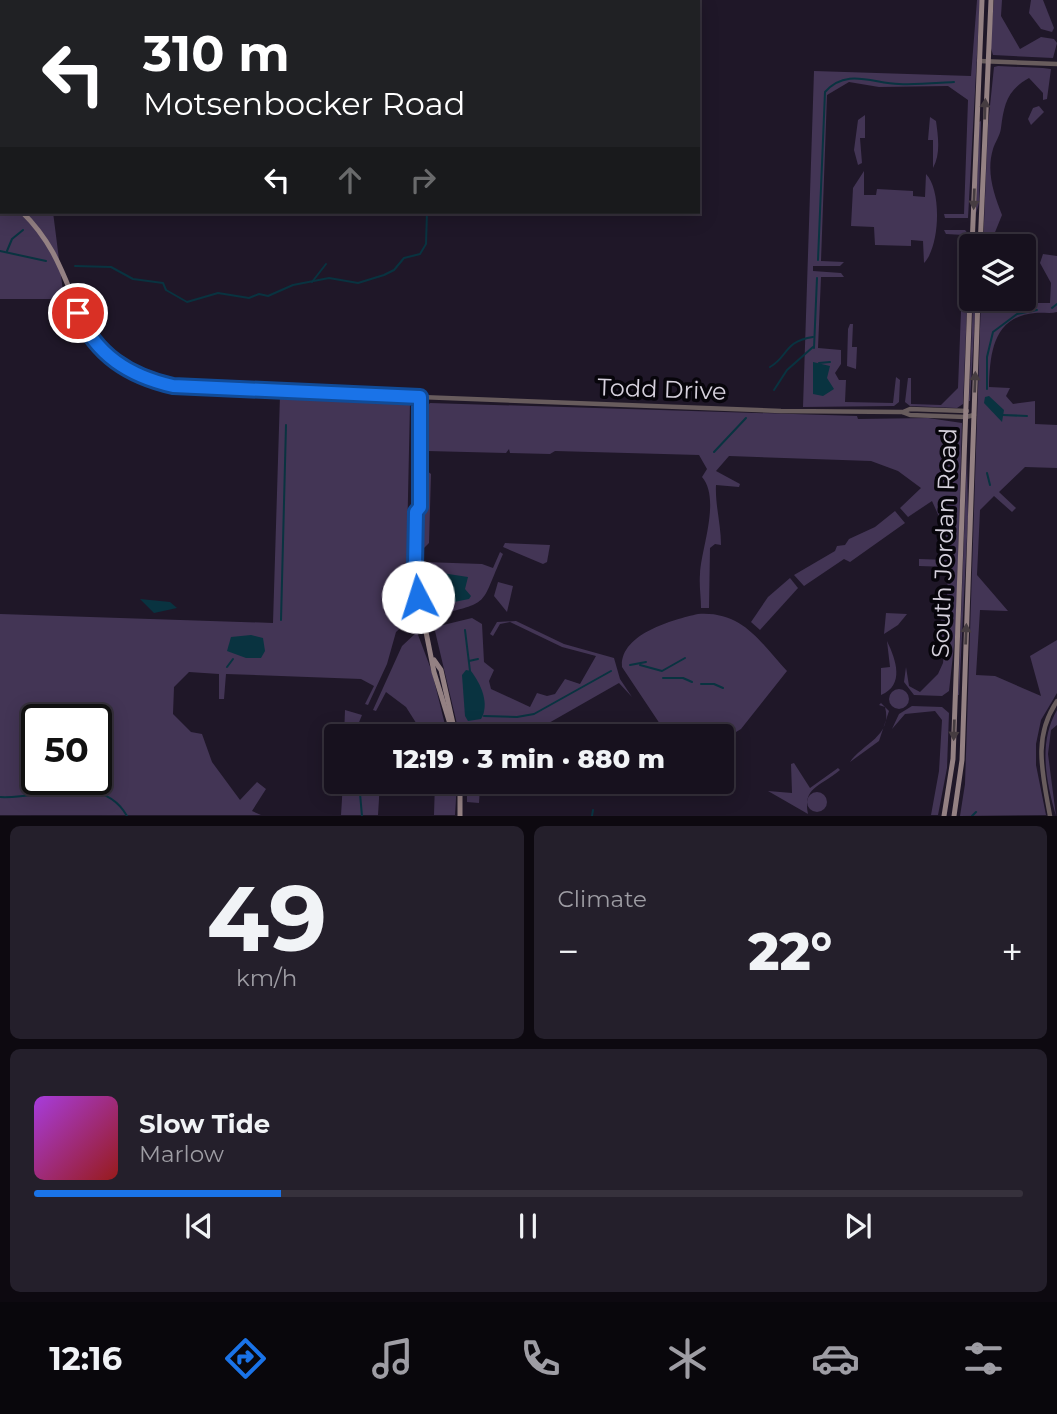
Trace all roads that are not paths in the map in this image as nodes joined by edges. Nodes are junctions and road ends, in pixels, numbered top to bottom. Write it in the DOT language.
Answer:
graph roads {
  1 [pos="982,0"];
  2 [pos="992,0"];
  3 [pos="978,61"];
  4 [pos="987,61"];
  5 [pos="1057,64"];
  6 [pos="24,214"];
  7 [pos="972,234"];
  8 [pos="980,234"];
  9 [pos="970,311"];
  10 [pos="978,311"];
  11 [pos="420,397"];
  12 [pos="966,414"];
  13 [pos="974,415"];
  14 [pos="1057,701"];
  15 [pos="452,724"];
  16 [pos="460,794"];
  17 [pos="460,816"];
  18 [pos="944,816"];
  19 [pos="954,816"];
  20 [pos="1051,816"];
  1 -- 3 [label="main road"];
  2 -- 4 [label="main road"];
  3 -- 4 [label="street"];
  3 -- 7 [label="main road, one-way"];
  4 -- 5 [label="street"];
  8 -- 4 [label="main road, one-way"];
  6 -- 11 [label="main road"];
  9 -- 12 [label="main road, South Jordan Road"];
  13 -- 10 [label="main road, South Jordan Road, one-way"];
  11 -- 12 [label="street, Todd Drive"];
  11 -- 15 [label="main road"];
  12 -- 13 [label="street, Todd Drive"];
  12 -- 18 [label="main road, South Jordan Road, one-way"];
  19 -- 13 [label="main road, South Jordan Road, one-way"];
  14 -- 20 [label="street"];
  16 -- 17 [label="main road"];
}
